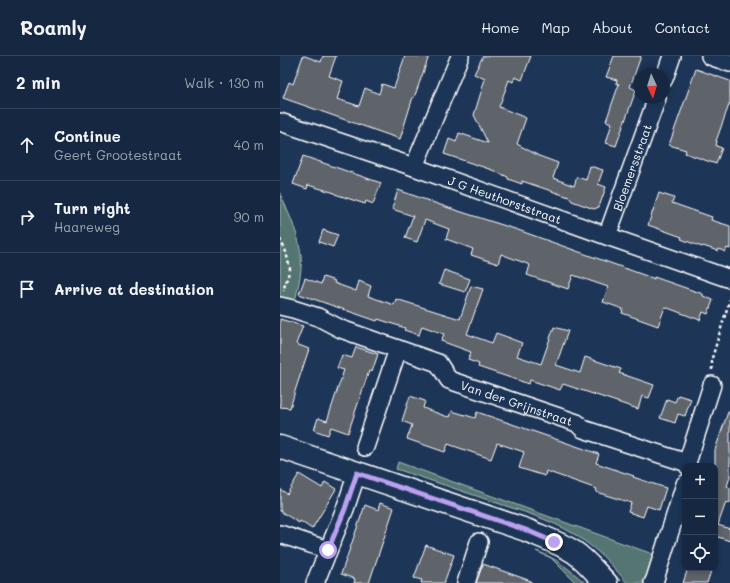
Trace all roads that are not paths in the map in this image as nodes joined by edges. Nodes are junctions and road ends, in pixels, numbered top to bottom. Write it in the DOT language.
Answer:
graph roads {
  1 [pos="460,56"];
  2 [pos="672,56"];
  3 [pos="710,56"];
  4 [pos="730,63"];
  5 [pos="668,68"];
  6 [pos="655,104"];
  7 [pos="280,122"];
  8 [pos="414,167"];
  9 [pos="607,236"];
  10 [pos="730,279"];
  11 [pos="281,300"];
  12 [pos="398,350"];
  13 [pos="712,385"];
  14 [pos="280,447"];
  15 [pos="365,447"];
  16 [pos="682,463"];
  17 [pos="688,463"];
  18 [pos="357,473"];
  19 [pos="682,494"];
  20 [pos="280,534"];
  21 [pos="479,542"];
  22 [pos="328,550"];
  23 [pos="315,583"];
  24 [pos="466,583"];
  25 [pos="606,583"];
  26 [pos="652,583"];
  1 -- 8 [label="street"];
  2 -- 5 [label="street"];
  3 -- 4 [label="street"];
  6 -- 9 [label="street, Bloemersstraat"];
  7 -- 8 [label="street, J G Heuthorststraat"];
  8 -- 9 [label="street, J G Heuthorststraat"];
  9 -- 10 [label="street, J G Heuthorststraat"];
  11 -- 12 [label="street, Van der Grijnstraat"];
  12 -- 15 [label="street"];
  12 -- 16 [label="street, Van der Grijnstraat"];
  13 -- 17 [label="street, Van der Grijnstraat"];
  14 -- 18 [label="main road"];
  18 -- 22 [label="street"];
  18 -- 25 [label="main road"];
  19 -- 26 [label="street"];
  20 -- 22 [label="street"];
  21 -- 24 [label="street"];
  22 -- 23 [label="street"];
}
